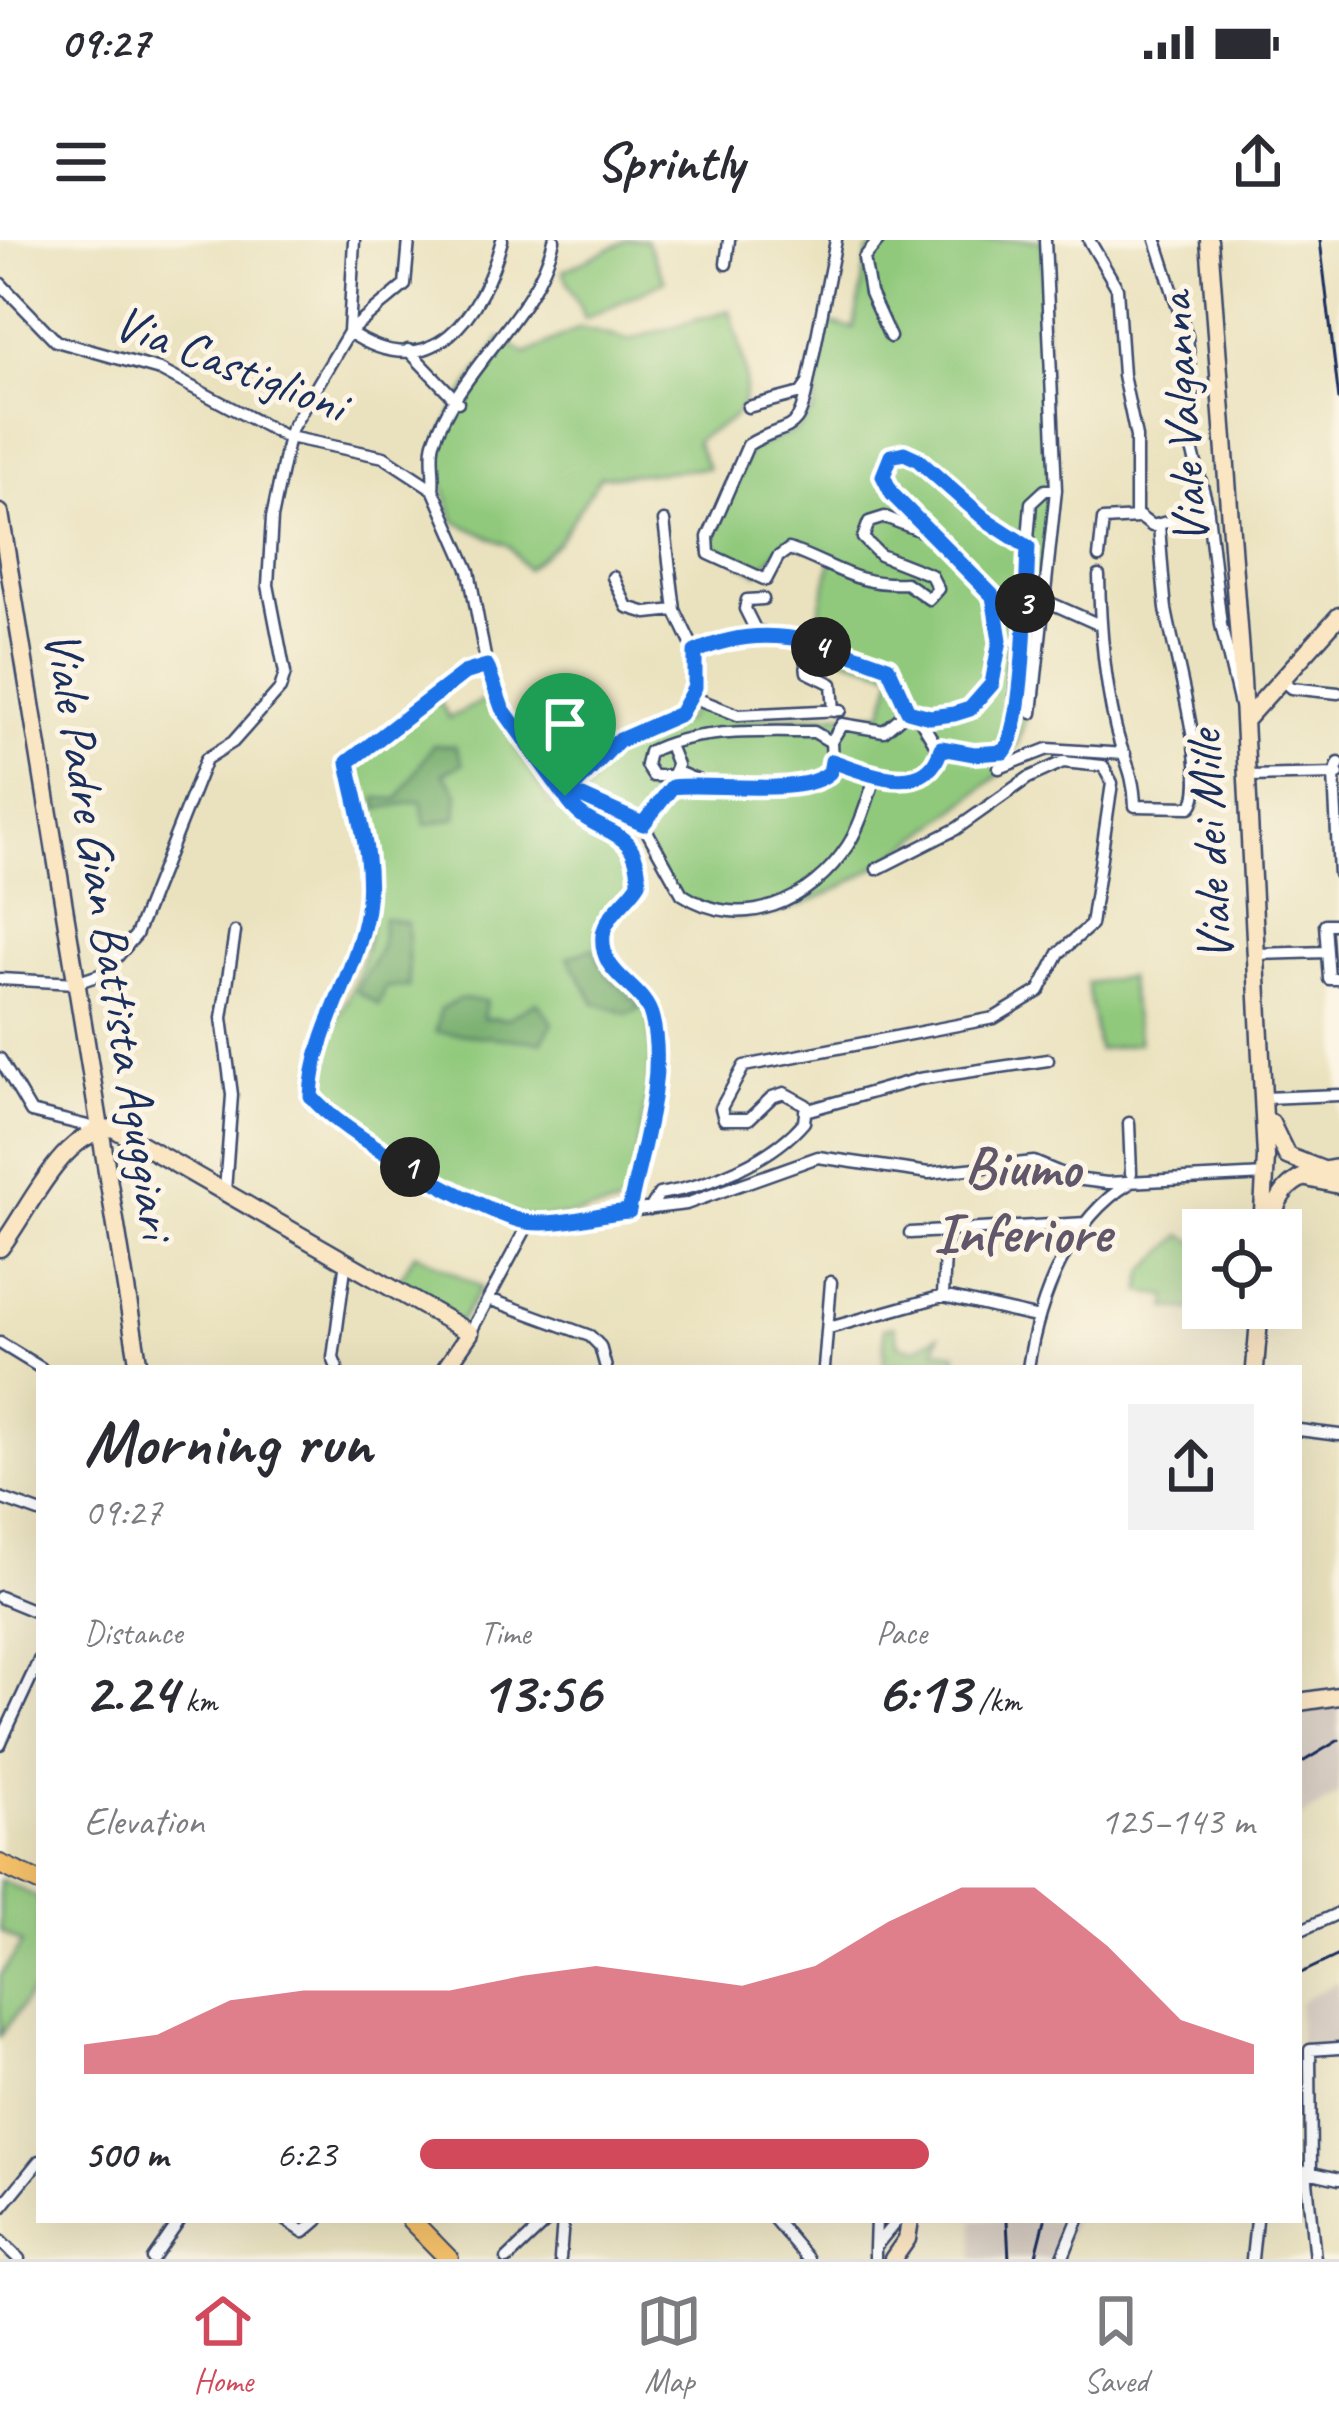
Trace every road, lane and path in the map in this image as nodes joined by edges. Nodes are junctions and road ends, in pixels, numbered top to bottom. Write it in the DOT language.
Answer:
graph roads {
  1 [pos="354,240"];
  2 [pos="409,240"];
  3 [pos="502,240"];
  4 [pos="554,240"];
  5 [pos="729,240"];
  6 [pos="836,240"];
  7 [pos="879,240"];
  8 [pos="1045,240"];
  9 [pos="1089,240"];
  10 [pos="1156,240"];
  11 [pos="1210,240"];
  12 [pos="726,264"];
  13 [pos="0,283"];
  14 [pos="349,332"];
  15 [pos="890,337"];
  16 [pos="408,350"];
  17 [pos="808,383"];
  18 [pos="458,402"];
  19 [pos="748,407"];
  20 [pos="290,436"];
  21 [pos="434,489"];
  22 [pos="1056,490"];
  23 [pos="1208,511"];
  24 [pos="0,513"];
  25 [pos="1138,518"];
  26 [pos="664,520"];
  27 [pos="1159,525"];
  28 [pos="927,533"];
  29 [pos="1028,547"];
  30 [pos="1099,557"];
  31 [pos="1100,576"];
  32 [pos="613,577"];
  33 [pos="1236,591"];
  34 [pos="763,599"];
  35 [pos="1046,601"];
  36 [pos="675,610"];
  37 [pos="1339,616"];
  38 [pos="1100,626"];
  39 [pos="754,633"];
  40 [pos="803,642"];
  41 [pos="695,652"];
  42 [pos="487,666"];
  43 [pos="1283,681"];
  44 [pos="1338,693"];
  45 [pos="690,696"];
  46 [pos="1032,712"];
  47 [pos="913,714"];
  48 [pos="1244,717"];
  49 [pos="831,742"];
  50 [pos="941,748"];
  51 [pos="671,749"];
  52 [pos="1125,754"];
  53 [pos="832,761"];
  54 [pos="999,768"];
  55 [pos="1337,770"];
  56 [pos="676,771"];
  57 [pos="876,776"];
  58 [pos="1246,776"];
  59 [pos="700,786"];
  60 [pos="565,796"];
  61 [pos="643,824"];
  62 [pos="877,869"];
  63 [pos="1339,874"];
  64 [pos="1339,923"];
  65 [pos="235,932"];
  66 [pos="1327,952"];
  67 [pos="1254,954"];
  68 [pos="0,979"];
  69 [pos="1339,979"];
  70 [pos="76,983"];
  71 [pos="0,1059"];
  72 [pos="1048,1060"];
  73 [pos="1339,1095"];
  74 [pos="1264,1098"];
  75 [pos="805,1111"];
  76 [pos="1129,1123"];
  77 [pos="100,1129"];
  78 [pos="1271,1163"];
  79 [pos="1323,1172"];
  80 [pos="1132,1178"];
  81 [pos="1339,1185"];
  82 [pos="225,1191"];
  83 [pos="650,1209"];
  84 [pos="1268,1209"];
  85 [pos="629,1211"];
  86 [pos="529,1223"];
  87 [pos="1086,1223"];
  88 [pos="910,1234"];
  89 [pos="941,1234"];
  90 [pos="0,1248"];
  91 [pos="346,1260"];
  92 [pos="831,1282"];
  93 [pos="943,1296"];
  94 [pos="489,1299"];
  95 [pos="1035,1317"];
  96 [pos="828,1323"];
  97 [pos="1258,1329"];
  98 [pos="470,1333"];
  99 [pos="0,1343"];
  100 [pos="36,1365"];
  101 [pos="139,1365"];
  102 [pos="336,1365"];
  103 [pos="448,1365"];
  104 [pos="605,1365"];
  105 [pos="824,1365"];
  106 [pos="1028,1365"];
  107 [pos="1255,1365"];
  108 [pos="1302,1430"];
  109 [pos="1339,1435"];
  110 [pos="0,1498"];
  111 [pos="36,1512"];
  112 [pos="0,1597"];
  113 [pos="36,1611"];
  114 [pos="36,1667"];
  115 [pos="1339,1687"];
  116 [pos="1302,1696"];
  117 [pos="1339,1696"];
  118 [pos="0,1744"];
  119 [pos="0,1863"];
  120 [pos="36,1880"];
  121 [pos="1339,1913"];
  122 [pos="1302,1930"];
  123 [pos="1339,2048"];
  124 [pos="36,2165"];
  125 [pos="1305,2171"];
  126 [pos="1339,2179"];
  127 [pos="0,2209"];
  128 [pos="178,2223"];
  129 [pos="290,2223"];
  130 [pos="314,2223"];
  131 [pos="414,2223"];
  132 [pos="545,2223"];
  133 [pos="563,2223"];
  134 [pos="778,2223"];
  135 [pos="876,2223"];
  136 [pos="896,2223"];
  137 [pos="898,2223"];
  138 [pos="909,2223"];
  139 [pos="1077,2223"];
  140 [pos="1256,2223"];
  141 [pos="0,2241"];
  142 [pos="875,2253"];
  143 [pos="895,2256"];
  144 [pos="19,2259"];
  145 [pos="153,2259"];
  146 [pos="449,2259"];
  147 [pos="507,2259"];
  148 [pos="560,2259"];
  149 [pos="808,2259"];
  150 [pos="1062,2259"];
  151 [pos="1252,2259"];
  152 [pos="1315,2259"];
  1 -- 14 [label="street"];
  2 -- 14 [label="street"];
  3 -- 16 [label="street"];
  4 -- 18 [label="street"];
  5 -- 12 [label="street"];
  6 -- 17 [label="street"];
  7 -- 15 [label="street"];
  8 -- 22 [label="street"];
  9 -- 25 [label="street"];
  10 -- 23 [label="street"];
  11 -- 33 [label="main road, Viale Valganna"];
  13 -- 20 [label="street, Via Castiglioni"];
  14 -- 16 [label="street"];
  14 -- 20 [label="street"];
  16 -- 18 [label="street"];
  17 -- 19 [label="street"];
  17 -- 28 [label="street"];
  18 -- 21 [label="street"];
  20 -- 21 [label="street, Via Castiglioni"];
  20 -- 70 [label="street"];
  21 -- 42 [label="street"];
  22 -- 29 [label="street"];
  22 -- 35 [label="street"];
  23 -- 27 [label="street"];
  23 -- 48 [label="street"];
  24 -- 70 [label="main road, Viale Padre Gian Battista Aguggiari"];
  25 -- 27 [label="street"];
  25 -- 30 [label="street"];
  26 -- 36 [label="street"];
  27 -- 52 [label="street"];
  28 -- 29 [label="street"];
  28 -- 47 [label="street"];
  29 -- 50 [label="street"];
  31 -- 38 [label="street"];
  32 -- 36 [label="street"];
  33 -- 48 [label="main road, Viale dei Mille"];
  34 -- 39 [label="street"];
  35 -- 38 [label="street"];
  35 -- 46 [label="street"];
  36 -- 41 [label="street"];
  37 -- 43 [label="main road"];
  38 -- 52 [label="street"];
  39 -- 40 [label="street"];
  39 -- 41 [label="street"];
  40 -- 45 [label="street"];
  40 -- 47 [label="street"];
  41 -- 45 [label="street"];
  42 -- 60 [label="street"];
  42 -- 86 [label="street"];
  43 -- 44 [label="street"];
  43 -- 48 [label="main road"];
  45 -- 60 [label="street"];
  47 -- 49 [label="street"];
  47 -- 50 [label="street"];
  48 -- 58 [label="main road, Viale dei Mille"];
  49 -- 51 [label="street"];
  49 -- 53 [label="street"];
  50 -- 57 [label="street"];
  51 -- 56 [label="street"];
  51 -- 56 [label="street"];
  52 -- 54 [label="street"];
  53 -- 57 [label="street"];
  53 -- 59 [label="street"];
  55 -- 58 [label="street"];
  55 -- 63 [label="street"];
  56 -- 59 [label="street"];
  57 -- 61 [label="street"];
  58 -- 67 [label="main road, Viale dei Mille"];
  59 -- 61 [label="street"];
  60 -- 61 [label="street"];
  60 -- 85 [label="street"];
  62 -- 75 [label="street"];
  64 -- 66 [label="street"];
  65 -- 82 [label="street"];
  66 -- 67 [label="street"];
  66 -- 69 [label="street"];
  67 -- 74 [label="main road, Viale dei Mille"];
  68 -- 70 [label="street"];
  70 -- 77 [label="main road, Viale Padre Gian Battista Aguggiari"];
  71 -- 77 [label="street"];
  72 -- 75 [label="street"];
  73 -- 74 [label="street"];
  74 -- 78 [label="main road, Viale dei Mille"];
  75 -- 83 [label="street"];
  76 -- 80 [label="street"];
  77 -- 82 [label="main road"];
  77 -- 90 [label="main road"];
  77 -- 101 [label="main road, Viale Padre Gian Battista Aguggiari"];
  78 -- 79 [label="main road"];
  78 -- 79 [label="main road"];
  78 -- 80 [label="street"];
  78 -- 84 [label="main road, Viale dei Mille"];
  79 -- 81 [label="main road"];
  80 -- 83 [label="street"];
  80 -- 87 [label="street"];
  82 -- 91 [label="main road"];
  83 -- 85 [label="street"];
  85 -- 86 [label="street"];
  86 -- 94 [label="street"];
  87 -- 89 [label="street"];
  87 -- 95 [label="street"];
  88 -- 89 [label="street"];
  89 -- 93 [label="street"];
  91 -- 98 [label="main road"];
  91 -- 102 [label="street"];
  92 -- 96 [label="street"];
  93 -- 95 [label="street"];
  93 -- 96 [label="street"];
  94 -- 98 [label="street"];
  94 -- 104 [label="street"];
  95 -- 106 [label="street"];
  96 -- 105 [label="street"];
  97 -- 107 [label="main road"];
  98 -- 103 [label="main road"];
  99 -- 100 [label="street"];
  108 -- 109 [label="street"];
  110 -- 111 [label="street"];
  112 -- 113 [label="street"];
  114 -- 118 [label="street"];
  115 -- 116 [label="main road"];
  116 -- 117 [label="main road"];
  119 -- 120 [label="main road"];
  121 -- 122 [label="street"];
  123 -- 125 [label="street"];
  124 -- 127 [label="street"];
  125 -- 126 [label="street"];
  125 -- 152 [label="street"];
  128 -- 145 [label="street"];
  129 -- 130 [label="street"];
  131 -- 146 [label="main road"];
  132 -- 147 [label="street"];
  133 -- 148 [label="street"];
  134 -- 149 [label="street"];
  135 -- 142 [label="street"];
  136 -- 142 [label="street"];
  137 -- 143 [label="main road"];
  138 -- 143 [label="main road"];
  139 -- 150 [label="street"];
  140 -- 151 [label="street"];
  141 -- 144 [label="street"];
}
